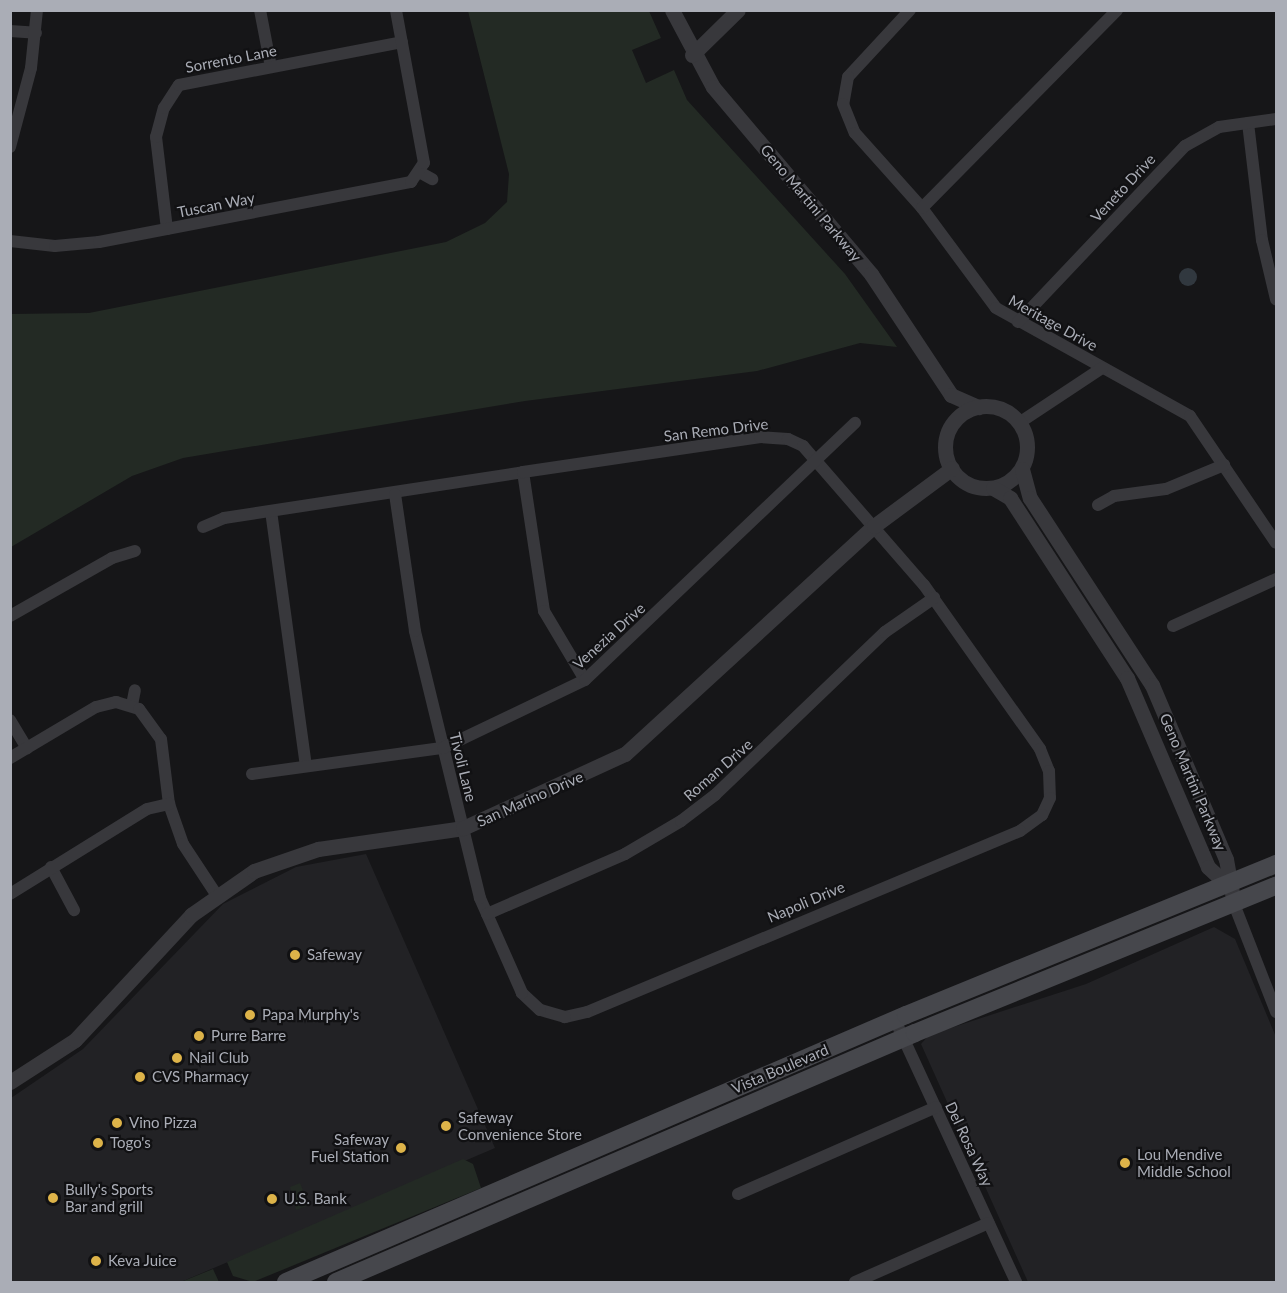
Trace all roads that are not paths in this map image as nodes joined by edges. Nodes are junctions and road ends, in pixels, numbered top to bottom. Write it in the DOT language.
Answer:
graph roads {
  1 [pos="37,10"];
  2 [pos="260,10"];
  3 [pos="396,10"];
  4 [pos="672,10"];
  5 [pos="738,10"];
  6 [pos="910,10"];
  7 [pos="1117,10"];
  8 [pos="10,31"];
  9 [pos="36,33"];
  10 [pos="402,42"];
  11 [pos="692,55"];
  12 [pos="271,66"];
  13 [pos="1276,119"];
  14 [pos="1248,123"];
  15 [pos="10,147"];
  16 [pos="922,208"];
  17 [pos="167,229"];
  18 [pos="10,242"];
  19 [pos="1276,299"];
  20 [pos="1017,322"];
  21 [pos="1102,368"];
  22 [pos="951,395"];
  23 [pos="978,407"];
  24 [pos="855,423"];
  25 [pos="952,423"];
  26 [pos="1019,423"];
  27 [pos="816,462"];
  28 [pos="1224,465"];
  29 [pos="952,468"];
  30 [pos="1022,469"];
  31 [pos="523,472"];
  32 [pos="993,488"];
  33 [pos="396,494"];
  34 [pos="1098,505"];
  35 [pos="271,511"];
  36 [pos="874,526"];
  37 [pos="203,527"];
  38 [pos="1276,543"];
  39 [pos="135,551"];
  40 [pos="1276,579"];
  41 [pos="934,598"];
  42 [pos="10,616"];
  43 [pos="1173,626"];
  44 [pos="585,680"];
  45 [pos="135,690"];
  46 [pos="132,705"];
  47 [pos="10,720"];
  48 [pos="27,748"];
  49 [pos="443,748"];
  50 [pos="10,758"];
  51 [pos="306,765"];
  52 [pos="252,774"];
  53 [pos="1050,798"];
  54 [pos="169,804"];
  55 [pos="463,828"];
  56 [pos="1276,864"];
  57 [pos="51,867"];
  58 [pos="1227,885"];
  59 [pos="1276,886"];
  60 [pos="10,894"];
  61 [pos="216,894"];
  62 [pos="1234,904"];
  63 [pos="74,910"];
  64 [pos="488,914"];
  65 [pos="1276,1012"];
  66 [pos="561,1016"];
  67 [pos="895,1020"];
  68 [pos="903,1038"];
  69 [pos="10,1082"];
  70 [pos="936,1107"];
  71 [pos="738,1194"];
  72 [pos="989,1223"];
  73 [pos="868,1280"];
  74 [pos="286,1282"];
  75 [pos="336,1282"];
  76 [pos="855,1282"];
  77 [pos="1016,1282"];
  1 -- 9 [label="street"];
  2 -- 12 [label="street"];
  3 -- 10 [label="street"];
  4 -- 11 [label="street, Geno Martini Parkway"];
  5 -- 11 [label="street"];
  6 -- 16 [label="street, Meritage Drive"];
  7 -- 16 [label="street"];
  8 -- 9 [label="street"];
  9 -- 15 [label="street"];
  10 -- 12 [label="street, Sorrento Lane"];
  10 -- 17 [label="street, Tuscan Way"];
  11 -- 22 [label="street, Geno Martini Parkway"];
  12 -- 17 [label="street, Sorrento Lane"];
  13 -- 14 [label="street, Veneto Drive"];
  14 -- 19 [label="street"];
  14 -- 20 [label="street, Veneto Drive"];
  16 -- 20 [label="street, Meritage Drive"];
  17 -- 18 [label="street, Tuscan Way"];
  20 -- 21 [label="street, Meritage Drive"];
  21 -- 26 [label="street"];
  21 -- 28 [label="street, Meritage Drive"];
  22 -- 23 [label="street"];
  22 -- 25 [label="street"];
  23 -- 25 [label="street"];
  23 -- 26 [label="street"];
  24 -- 27 [label="street, Venezia Drive"];
  25 -- 29 [label="street"];
  26 -- 30 [label="street"];
  27 -- 31 [label="street, San Remo Drive"];
  27 -- 36 [label="street, San Remo Drive"];
  27 -- 44 [label="street, Venezia Drive"];
  28 -- 34 [label="street"];
  28 -- 38 [label="street, Meritage Drive"];
  29 -- 32 [label="street"];
  29 -- 36 [label="street, San Marino Drive"];
  30 -- 32 [label="street"];
  30 -- 58 [label="street, Geno Martini Parkway"];
  31 -- 33 [label="street, San Remo Drive"];
  31 -- 44 [label="street"];
  32 -- 58 [label="street, Geno Martini Parkway"];
  33 -- 35 [label="street, San Remo Drive"];
  33 -- 49 [label="street, Tivoli Lane"];
  35 -- 37 [label="street, San Remo Drive"];
  35 -- 51 [label="street"];
  36 -- 41 [label="street, San Remo Drive"];
  36 -- 55 [label="street, San Marino Drive"];
  39 -- 42 [label="street"];
  40 -- 43 [label="street"];
  41 -- 53 [label="street, San Remo Drive"];
  41 -- 64 [label="street, Roman Drive"];
  44 -- 49 [label="street, Venezia Drive"];
  45 -- 46 [label="street"];
  46 -- 48 [label="street"];
  46 -- 54 [label="street"];
  47 -- 48 [label="street"];
  48 -- 50 [label="street"];
  49 -- 51 [label="street, Venezia Drive"];
  49 -- 55 [label="street, Tivoli Lane"];
  51 -- 52 [label="street, Venezia Drive"];
  53 -- 66 [label="street, Napoli Drive"];
  54 -- 57 [label="street"];
  54 -- 61 [label="street"];
  55 -- 61 [label="street, San Marino Drive"];
  55 -- 64 [label="street, Tivoli Lane"];
  56 -- 58 [label="main road, Vista Boulevard"];
  57 -- 60 [label="street"];
  57 -- 63 [label="street"];
  58 -- 62 [label="street"];
  58 -- 67 [label="main road, Vista Boulevard"];
  59 -- 62 [label="main road, Vista Boulevard"];
  61 -- 69 [label="street, San Marino Drive"];
  62 -- 65 [label="street"];
  62 -- 68 [label="main road, Vista Boulevard"];
  64 -- 66 [label="street, Tivoli Lane"];
  67 -- 68 [label="street, Del Rosa Way"];
  67 -- 74 [label="main road, Vista Boulevard"];
  68 -- 70 [label="street, Del Rosa Way"];
  68 -- 75 [label="main road, Vista Boulevard"];
  70 -- 71 [label="street"];
  70 -- 72 [label="street, Del Rosa Way"];
  72 -- 73 [label="street"];
  72 -- 77 [label="street, Del Rosa Way"];
  73 -- 76 [label="street"];
}
